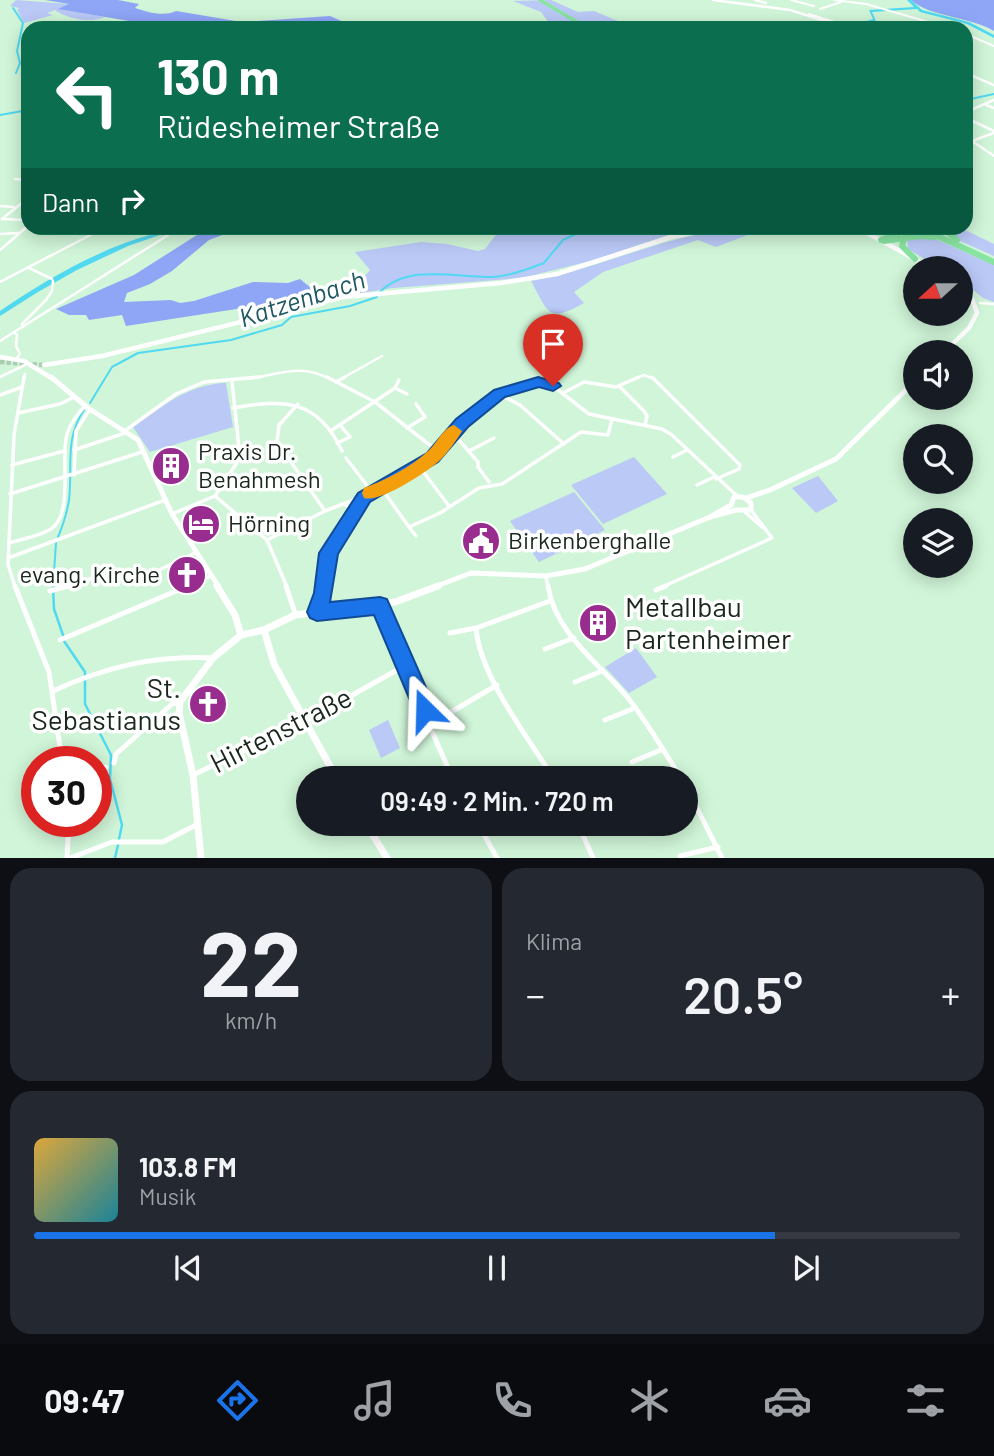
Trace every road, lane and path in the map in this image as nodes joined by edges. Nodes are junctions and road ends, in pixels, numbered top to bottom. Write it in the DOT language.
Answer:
graph roads {
  1 [pos="541,0"];
  2 [pos="713,0"];
  3 [pos="755,0"];
  4 [pos="834,0"];
  5 [pos="799,1"];
  6 [pos="843,1"];
  7 [pos="791,2"];
  8 [pos="773,6"];
  9 [pos="805,7"];
  10 [pos="820,9"];
  11 [pos="790,10"];
  12 [pos="809,14"];
  13 [pos="823,18"];
  14 [pos="577,21"];
  15 [pos="829,21"];
  16 [pos="829,21"];
  17 [pos="830,21"];
  18 [pos="831,21"];
  19 [pos="924,21"];
  20 [pos="973,37"];
  21 [pos="994,46"];
  22 [pos="973,76"];
  23 [pos="994,85"];
  24 [pos="994,100"];
  25 [pos="984,104"];
  26 [pos="994,108"];
  27 [pos="973,109"];
  28 [pos="973,122"];
  29 [pos="994,132"];
  30 [pos="973,141"];
  31 [pos="973,144"];
  32 [pos="994,156"];
  33 [pos="15,179"];
  34 [pos="21,179"];
  35 [pos="21,203"];
  36 [pos="0,206"];
  37 [pos="16,207"];
  38 [pos="1,219"];
  39 [pos="21,220"];
  40 [pos="20,233"];
  41 [pos="0,234"];
  42 [pos="90,235"];
  43 [pos="168,235"];
  44 [pos="682,235"];
  45 [pos="871,235"];
  46 [pos="896,235"];
  47 [pos="935,235"];
  48 [pos="942,235"];
  49 [pos="951,235"];
  50 [pos="904,238"];
  51 [pos="882,241"];
  52 [pos="952,243"];
  53 [pos="966,246"];
  54 [pos="0,250"];
  55 [pos="910,256"];
  56 [pos="912,256"];
  57 [pos="994,260"];
  58 [pos="28,267"];
  59 [pos="0,282"];
  60 [pos="389,291"];
  61 [pos="372,293"];
  62 [pos="973,296"];
  63 [pos="980,303"];
  64 [pos="994,304"];
  65 [pos="23,327"];
  66 [pos="14,332"];
  67 [pos="958,340"];
  68 [pos="0,341"];
  69 [pos="382,356"];
  70 [pos="0,357"];
  71 [pos="16,359"];
  72 [pos="29,363"];
  73 [pos="44,365"];
  74 [pos="25,374"];
  75 [pos="0,377"];
  76 [pos="232,380"];
  77 [pos="399,380"];
  78 [pos="336,382"];
  79 [pos="619,386"];
  80 [pos="22,387"];
  81 [pos="396,388"];
  82 [pos="563,393"];
  83 [pos="903,393"];
  84 [pos="407,394"];
  85 [pos="500,394"];
  86 [pos="0,395"];
  87 [pos="74,397"];
  88 [pos="375,402"];
  89 [pos="299,404"];
  90 [pos="416,404"];
  91 [pos="87,407"];
  92 [pos="233,408"];
  93 [pos="18,413"];
  94 [pos="612,419"];
  95 [pos="340,425"];
  96 [pos="645,425"];
  97 [pos="407,428"];
  98 [pos="332,430"];
  99 [pos="127,431"];
  100 [pos="494,438"];
  101 [pos="446,439"];
  102 [pos="337,443"];
  103 [pos="564,444"];
  104 [pos="431,446"];
  105 [pos="442,447"];
  106 [pos="74,450"];
  107 [pos="687,450"];
  108 [pos="64,451"];
  109 [pos="144,451"];
  110 [pos="342,451"];
  111 [pos="469,451"];
  112 [pos="433,457"];
  113 [pos="673,457"];
  114 [pos="346,458"];
  115 [pos="12,465"];
  116 [pos="419,466"];
  117 [pos="74,476"];
  118 [pos="65,478"];
  119 [pos="715,478"];
  120 [pos="489,482"];
  121 [pos="697,485"];
  122 [pos="382,489"];
  123 [pos="372,492"];
  124 [pos="10,494"];
  125 [pos="215,496"];
  126 [pos="364,497"];
  127 [pos="165,500"];
  128 [pos="734,502"];
  129 [pos="346,505"];
  130 [pos="449,506"];
  131 [pos="748,506"];
  132 [pos="325,511"];
  133 [pos="354,511"];
  134 [pos="172,514"];
  135 [pos="409,527"];
  136 [pos="416,536"];
  137 [pos="267,540"];
  138 [pos="9,543"];
  139 [pos="195,553"];
  140 [pos="8,558"];
  141 [pos="211,576"];
  142 [pos="546,576"];
  143 [pos="53,590"];
  144 [pos="656,590"];
  145 [pos="550,601"];
  146 [pos="380,606"];
  147 [pos="317,612"];
  148 [pos="295,615"];
  149 [pos="476,628"];
  150 [pos="264,630"];
  151 [pos="450,633"];
  152 [pos="241,635"];
  153 [pos="63,638"];
  154 [pos="574,638"];
  155 [pos="545,649"];
  156 [pos="213,658"];
  157 [pos="406,665"];
  158 [pos="602,671"];
  159 [pos="575,682"];
  160 [pos="497,685"];
  161 [pos="53,691"];
  162 [pos="180,702"];
  163 [pos="635,708"];
  164 [pos="605,720"];
  165 [pos="304,722"];
  166 [pos="429,725"];
  167 [pos="60,746"];
  168 [pos="663,748"];
  169 [pos="632,762"];
  170 [pos="114,763"];
  171 [pos="329,766"];
  172 [pos="447,766"];
  173 [pos="546,766"];
  174 [pos="674,766"];
  175 [pos="193,775"];
  176 [pos="698,811"];
  177 [pos="195,825"];
  178 [pos="373,836"];
  179 [pos="485,836"];
  180 [pos="583,836"];
  181 [pos="69,837"];
  182 [pos="718,847"];
  183 [pos="680,856"];
  184 [pos="69,858"];
  185 [pos="201,858"];
  186 [pos="387,858"];
  187 [pos="497,858"];
  188 [pos="593,858"];
  189 [pos="722,858"];
  1 -- 14 [label="highway"];
  2 -- 8 [label="main road"];
  3 -- 8 [label="main road"];
  4 -- 6 [label="street"];
  5 -- 7 [label="street"];
  5 -- 9 [label="street"];
  6 -- 10 [label="street"];
  6 -- 19 [label="street"];
  8 -- 11 [label="main road"];
  8 -- 11 [label="main road"];
  8 -- 12 [label="main road"];
  11 -- 13 [label="main road"];
  12 -- 13 [label="street"];
  12 -- 15 [label="main road"];
  13 -- 16 [label="main road"];
  13 -- 17 [label="main road"];
  13 -- 18 [label="street"];
  20 -- 21 [label="street"];
  22 -- 23 [label="main road"];
  24 -- 25 [label="street"];
  25 -- 26 [label="street"];
  25 -- 27 [label="street"];
  28 -- 29 [label="street"];
  29 -- 30 [label="street"];
  31 -- 32 [label="street"];
  33 -- 34 [label="street"];
  35 -- 37 [label="street"];
  36 -- 37 [label="street"];
  37 -- 38 [label="street"];
  38 -- 39 [label="street"];
  40 -- 41 [label="street"];
  40 -- 54 [label="street"];
  42 -- 58 [label="street"];
  43 -- 65 [label="street"];
  44 -- 60 [label="main road"];
  45 -- 51 [label="main road"];
  46 -- 51 [label="highway"];
  47 -- 52 [label="highway"];
  48 -- 53 [label="highway"];
  49 -- 53 [label="highway"];
  50 -- 51 [label="highway"];
  50 -- 52 [label="highway"];
  50 -- 56 [label="highway"];
  51 -- 55 [label="main road"];
  52 -- 57 [label="highway"];
  53 -- 57 [label="highway"];
  58 -- 59 [label="street"];
  58 -- 65 [label="street"];
  60 -- 61 [label="main road"];
  61 -- 73 [label="main road"];
  62 -- 63 [label="main road"];
  63 -- 64 [label="street"];
  63 -- 67 [label="main road"];
  65 -- 66 [label="street"];
  66 -- 68 [label="street"];
  66 -- 71 [label="street"];
  69 -- 78 [label="street"];
  70 -- 71 [label="main road"];
  71 -- 72 [label="main road"];
  72 -- 75 [label="street"];
  72 -- 87 [label="main road"];
  74 -- 80 [label="street"];
  76 -- 78 [label="street"];
  76 -- 92 [label="street"];
  76 -- 99 [label="street"];
  77 -- 81 [label="street"];
  78 -- 88 [label="street"];
  79 -- 82 [label="street"];
  79 -- 96 [label="street"];
  79 -- 119 [label="street"];
  80 -- 86 [label="street"];
  80 -- 93 [label="street"];
  81 -- 84 [label="street"];
  81 -- 88 [label="street"];
  82 -- 85 [label="street"];
  82 -- 94 [label="street"];
  83 -- 131 [label="main road"];
  85 -- 101 [label="street"];
  85 -- 103 [label="street"];
  87 -- 91 [label="main road"];
  87 -- 93 [label="street"];
  88 -- 95 [label="street"];
  88 -- 97 [label="street"];
  89 -- 92 [label="street"];
  89 -- 98 [label="street"];
  89 -- 132 [label="street"];
  90 -- 97 [label="street"];
  91 -- 99 [label="main road"];
  91 -- 106 [label="street"];
  91 -- 108 [label="street"];
  92 -- 125 [label="street"];
  93 -- 115 [label="street"];
  94 -- 96 [label="street"];
  94 -- 103 [label="street"];
  95 -- 98 [label="street"];
  95 -- 102 [label="street"];
  96 -- 107 [label="street"];
  97 -- 104 [label="street"];
  98 -- 102 [label="street"];
  99 -- 106 [label="street"];
  99 -- 109 [label="main road"];
  100 -- 111 [label="street"];
  101 -- 105 [label="street"];
  101 -- 111 [label="street"];
  102 -- 110 [label="street"];
  103 -- 120 [label="street"];
  104 -- 105 [label="street"];
  104 -- 112 [label="street"];
  105 -- 112 [label="street"];
  106 -- 117 [label="street"];
  107 -- 113 [label="street"];
  107 -- 119 [label="street"];
  108 -- 115 [label="street"];
  108 -- 118 [label="street"];
  109 -- 117 [label="street"];
  109 -- 127 [label="main road"];
  111 -- 120 [label="street"];
  112 -- 116 [label="street"];
  114 -- 123 [label="street"];
  115 -- 124 [label="street"];
  116 -- 122 [label="street"];
  116 -- 130 [label="street"];
  117 -- 118 [label="street"];
  118 -- 124 [label="street"];
  118 -- 138 [label="street"];
  119 -- 121 [label="street"];
  119 -- 128 [label="street"];
  120 -- 130 [label="street"];
  122 -- 123 [label="street"];
  122 -- 135 [label="street"];
  123 -- 126 [label="street"];
  124 -- 138 [label="street"];
  125 -- 134 [label="street"];
  125 -- 137 [label="street"];
  126 -- 129 [label="street"];
  126 -- 133 [label="street"];
  127 -- 134 [label="main road"];
  127 -- 140 [label="street"];
  128 -- 131 [label="main road"];
  128 -- 131 [label="main road"];
  128 -- 142 [label="main road"];
  129 -- 132 [label="street"];
  129 -- 133 [label="street"];
  130 -- 135 [label="street"];
  131 -- 144 [label="street"];
  132 -- 137 [label="street"];
  133 -- 147 [label="street"];
  134 -- 139 [label="main road"];
  135 -- 136 [label="street"];
  137 -- 148 [label="street"];
  138 -- 140 [label="street"];
  139 -- 141 [label="main road"];
  139 -- 143 [label="street"];
  140 -- 161 [label="street"];
  141 -- 152 [label="main road"];
  141 -- 153 [label="street"];
  142 -- 145 [label="street"];
  142 -- 146 [label="main road"];
  145 -- 149 [label="street"];
  145 -- 154 [label="street"];
  146 -- 147 [label="main road"];
  146 -- 157 [label="street"];
  147 -- 148 [label="main road"];
  148 -- 150 [label="main road"];
  149 -- 151 [label="street"];
  149 -- 160 [label="street"];
  150 -- 152 [label="main road"];
  150 -- 165 [label="main road"];
  152 -- 156 [label="main road"];
  154 -- 155 [label="street"];
  154 -- 158 [label="street"];
  156 -- 161 [label="street"];
  156 -- 162 [label="main road"];
  157 -- 165 [label="street, Hirtenstraße"];
  157 -- 166 [label="street"];
  158 -- 159 [label="street"];
  158 -- 163 [label="street"];
  160 -- 166 [label="street"];
  160 -- 173 [label="street"];
  161 -- 167 [label="street"];
  162 -- 170 [label="street"];
  162 -- 175 [label="main road"];
  163 -- 164 [label="street"];
  163 -- 168 [label="street"];
  165 -- 171 [label="main road"];
  165 -- 175 [label="street, Hirtenstraße"];
  166 -- 172 [label="street"];
  168 -- 169 [label="street"];
  168 -- 174 [label="street"];
  175 -- 177 [label="main road"];
  176 -- 182 [label="street"];
  177 -- 184 [label="street"];
  177 -- 185 [label="main road"];
  178 -- 186 [label="main road"];
  179 -- 187 [label="street"];
  180 -- 188 [label="street"];
  181 -- 184 [label="street"];
  182 -- 183 [label="street"];
  182 -- 189 [label="street"];
}
